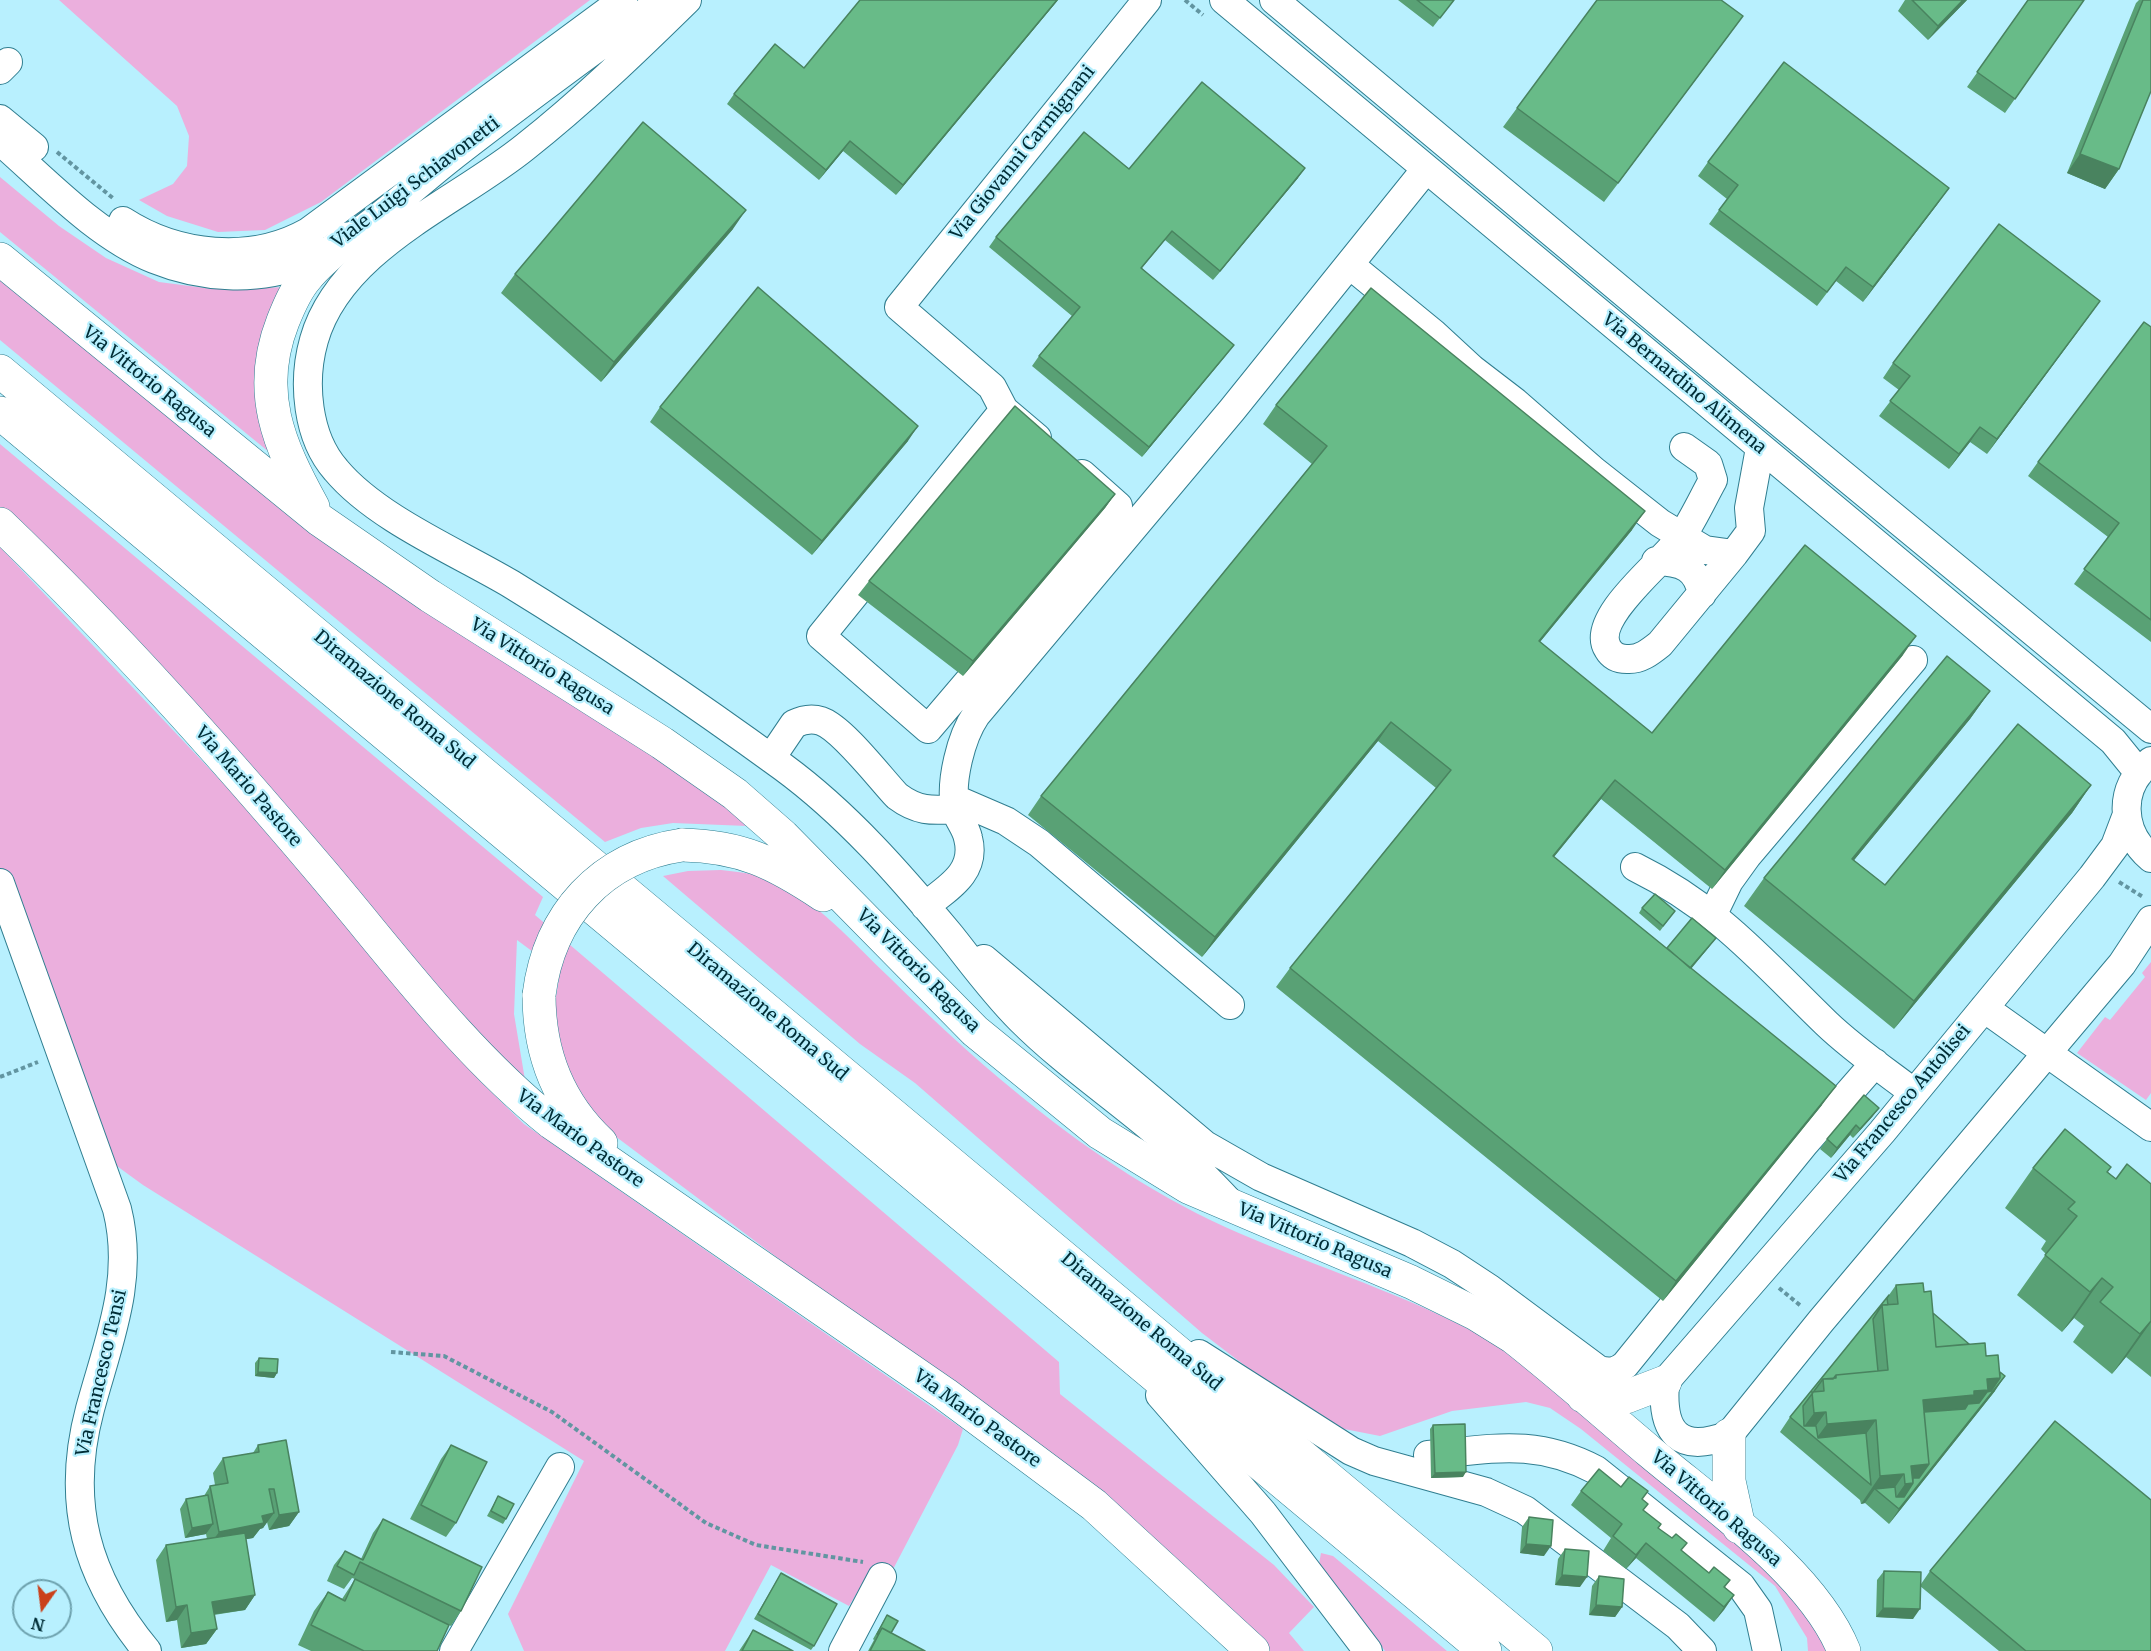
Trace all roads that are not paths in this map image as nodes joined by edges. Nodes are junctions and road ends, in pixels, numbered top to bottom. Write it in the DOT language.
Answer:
graph roads {
  1 [pos="623,0"];
  2 [pos="662,0"];
  3 [pos="687,0"];
  4 [pos="1146,0"];
  5 [pos="1224,0"];
  6 [pos="1274,0"];
  7 [pos="0,119"];
  8 [pos="0,141"];
  9 [pos="1426,169"];
  10 [pos="347,239"];
  11 [pos="0,259"];
  12 [pos="1350,265"];
  13 [pos="0,371"];
  14 [pos="1004,410"];
  15 [pos="0,413"];
  16 [pos="1737,430"];
  17 [pos="1684,447"];
  18 [pos="1760,448"];
  19 [pos="1708,464"];
  20 [pos="320,520"];
  21 [pos="0,524"];
  22 [pos="1681,538"];
  23 [pos="1734,554"];
  24 [pos="1656,561"];
  25 [pos="1702,594"];
  26 [pos="1913,660"];
  27 [pos="2151,729"];
  28 [pos="771,758"];
  29 [pos="2145,767"];
  30 [pos="955,804"];
  31 [pos="2126,817"];
  32 [pos="2151,858"];
  33 [pos="1635,867"];
  34 [pos="0,883"];
  35 [pos="925,906"];
  36 [pos="1713,914"];
  37 [pos="2151,920"];
  38 [pos="951,937"];
  39 [pos="890,944"];
  40 [pos="1230,1005"];
  41 [pos="1984,1008"];
  42 [pos="2047,1054"];
  43 [pos="1875,1063"];
  44 [pos="1913,1092"];
  45 [pos="2150,1124"];
  46 [pos="657,1196"];
  47 [pos="1234,1207"];
  48 [pos="1037,1277"];
  49 [pos="1110,1296"];
  50 [pos="1665,1382"];
  51 [pos="1583,1396"];
  52 [pos="1729,1435"];
  53 [pos="1374,1461"];
  54 [pos="560,1467"];
  55 [pos="1739,1527"];
  56 [pos="882,1577"];
  57 [pos="1178,1581"];
  58 [pos="147,1651"];
  59 [pos="454,1651"];
  60 [pos="843,1651"];
  61 [pos="1228,1651"];
  62 [pos="1253,1651"];
  63 [pos="1368,1651"];
  64 [pos="1485,1651"];
  65 [pos="1536,1651"];
  66 [pos="1702,1651"];
  67 [pos="1767,1651"];
  68 [pos="1844,1651"];
  1 -- 7 [label="street, Viale Luigi Schiavonetti"];
  2 -- 10 [label="street, Viale Luigi Schiavonetti"];
  3 -- 28 [label="street"];
  4 -- 14 [label="street, Via Giovanni Carmignani"];
  5 -- 9 [label="street, Via Bernardino Alimena"];
  6 -- 27 [label="street, Via Bernardino Alimena"];
  8 -- 10 [label="street, Viale Luigi Schiavonetti"];
  9 -- 12 [label="street"];
  9 -- 16 [label="street, Via Bernardino Alimena"];
  10 -- 20 [label="highway"];
  11 -- 20 [label="highway, Via Vittorio Ragusa"];
  12 -- 22 [label="street"];
  12 -- 30 [label="street"];
  13 -- 49 [label="highway, Diramazione Roma Sud"];
  14 -- 14 [label="street"];
  15 -- 48 [label="highway, Diramazione Roma Sud"];
  16 -- 18 [label="street, Via Bernardino Alimena"];
  16 -- 19 [label="street"];
  17 -- 19 [label="street"];
  18 -- 23 [label="street"];
  18 -- 29 [label="street, Via Bernardino Alimena"];
  19 -- 22 [label="street"];
  20 -- 39 [label="highway, Via Vittorio Ragusa"];
  21 -- 46 [label="highway, Via Mario Pastore"];
  22 -- 23 [label="street"];
  22 -- 24 [label="street"];
  23 -- 25 [label="street"];
  24 -- 25 [label="street"];
  24 -- 25 [label="street"];
  26 -- 36 [label="street"];
  28 -- 30 [label="street"];
  28 -- 35 [label="street"];
  29 -- 31 [label="street, Via Francesco Antolisei"];
  30 -- 35 [label="street"];
  30 -- 40 [label="street"];
  31 -- 32 [label="street"];
  31 -- 41 [label="street, Via Francesco Antolisei"];
  33 -- 36 [label="street"];
  34 -- 58 [label="street, Via Francesco Tensi"];
  35 -- 38 [label="street"];
  36 -- 43 [label="street"];
  37 -- 42 [label="street"];
  38 -- 43 [label="street"];
  38 -- 47 [label="street"];
  39 -- 46 [label="highway, bridge"];
  39 -- 47 [label="highway, Via Vittorio Ragusa"];
  41 -- 42 [label="street"];
  41 -- 44 [label="street, Via Francesco Antolisei"];
  42 -- 45 [label="street"];
  42 -- 52 [label="street"];
  43 -- 44 [label="street"];
  44 -- 50 [label="street, Via Francesco Antolisei"];
  46 -- 57 [label="highway, Via Mario Pastore"];
  47 -- 51 [label="highway, Via Vittorio Ragusa"];
  48 -- 63 [label="street"];
  48 -- 64 [label="highway, Diramazione Roma Sud"];
  49 -- 53 [label="street"];
  49 -- 65 [label="highway, Diramazione Roma Sud"];
  50 -- 51 [label="highway"];
  50 -- 52 [label="street"];
  51 -- 55 [label="highway, Via Vittorio Ragusa"];
  52 -- 55 [label="highway"];
  53 -- 66 [label="street"];
  53 -- 67 [label="street"];
  54 -- 59 [label="street"];
  55 -- 68 [label="highway, Via Vittorio Ragusa"];
  56 -- 60 [label="street"];
  57 -- 61 [label="highway"];
  57 -- 62 [label="highway, Via Mario Pastore"];
}
